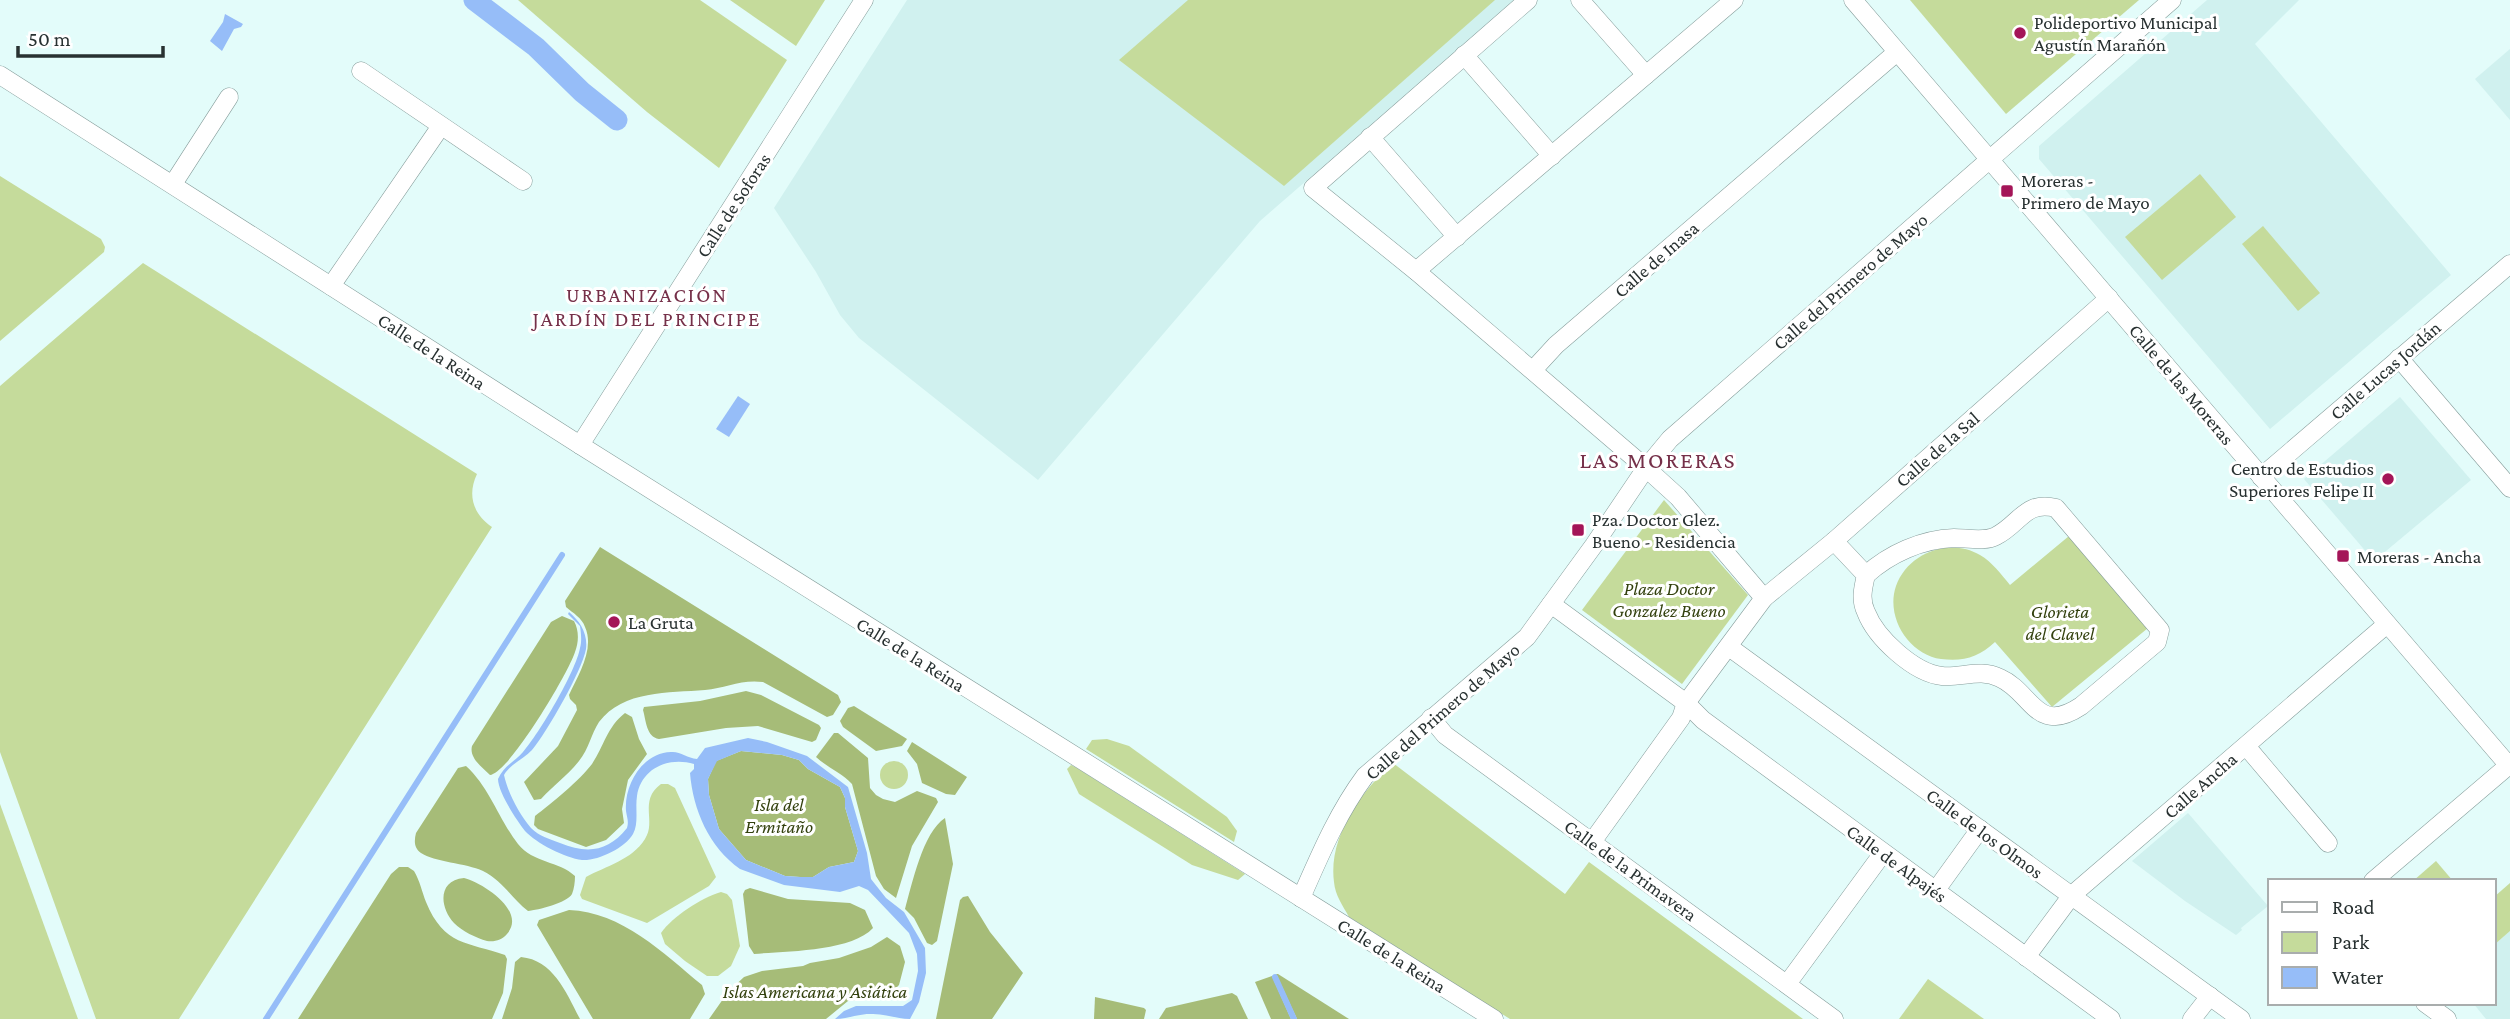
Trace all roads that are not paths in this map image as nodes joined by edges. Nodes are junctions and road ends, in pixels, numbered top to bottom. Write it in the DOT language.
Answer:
graph roads {
  1 [pos="863,0"];
  2 [pos="1528,0"];
  3 [pos="1580,0"];
  4 [pos="1734,0"];
  5 [pos="1853,0"];
  6 [pos="2172,0"];
  7 [pos="1897,52"];
  8 [pos="1464,55"];
  9 [pos="361,71"];
  10 [pos="0,75"];
  11 [pos="1646,75"];
  12 [pos="229,97"];
  13 [pos="441,125"];
  14 [pos="1370,137"];
  15 [pos="1552,156"];
  16 [pos="1990,159"];
  17 [pos="523,181"];
  18 [pos="173,184"];
  19 [pos="1457,237"];
  20 [pos="2510,264"];
  21 [pos="1416,271"];
  22 [pos="331,286"];
  23 [pos="2109,298"];
  24 [pos="2399,358"];
  25 [pos="1533,370"];
  26 [pos="580,445"];
  27 [pos="1646,468"];
  28 [pos="2261,477"];
  29 [pos="2510,488"];
  30 [pos="1834,541"];
  31 [pos="1866,575"];
  32 [pos="1764,598"];
  33 [pos="1551,604"];
  34 [pos="2387,624"];
  35 [pos="1729,647"];
  36 [pos="1686,704"];
  37 [pos="1431,718"];
  38 [pos="2246,746"];
  39 [pos="2508,761"];
  40 [pos="1980,829"];
  41 [pos="1592,842"];
  42 [pos="2328,843"];
  43 [pos="1883,853"];
  44 [pos="2375,879"];
  45 [pos="1936,890"];
  46 [pos="2072,895"];
  47 [pos="1301,898"];
  48 [pos="2026,957"];
  49 [pos="1787,984"];
  50 [pos="2210,996"];
  51 [pos="2428,1005"];
  52 [pos="1494,1019"];
  53 [pos="1834,1019"];
  54 [pos="2111,1019"];
  55 [pos="2192,1019"];
  56 [pos="2241,1019"];
  57 [pos="2446,1019"];
  1 -- 26 [label="street, Calle de Soforas"];
  2 -- 8 [label="street"];
  3 -- 11 [label="street"];
  4 -- 11 [label="street"];
  5 -- 7 [label="street, Calle de las Moreras"];
  6 -- 16 [label="street, Calle del Primero de Mayo"];
  7 -- 16 [label="street, Calle de las Moreras"];
  7 -- 25 [label="street, Calle de Inasa"];
  8 -- 14 [label="street"];
  8 -- 15 [label="street"];
  9 -- 13 [label="street"];
  10 -- 18 [label="street, Calle de la Reina"];
  11 -- 15 [label="street"];
  12 -- 18 [label="street"];
  13 -- 17 [label="street"];
  13 -- 22 [label="street"];
  14 -- 19 [label="street"];
  14 -- 21 [label="street"];
  15 -- 19 [label="street"];
  16 -- 23 [label="street, Calle de las Moreras"];
  16 -- 27 [label="street, Calle del Primero de Mayo"];
  18 -- 22 [label="street, Calle de la Reina"];
  19 -- 21 [label="street"];
  20 -- 24 [label="street, Calle Lucas Jordán"];
  21 -- 25 [label="street"];
  22 -- 26 [label="street, Calle de la Reina"];
  23 -- 28 [label="street, Calle de las Moreras"];
  23 -- 30 [label="street, Calle de la Sal"];
  24 -- 28 [label="street, Calle Lucas Jordán"];
  24 -- 29 [label="street"];
  25 -- 27 [label="street"];
  26 -- 47 [label="street, Calle de la Reina"];
  27 -- 32 [label="street"];
  27 -- 33 [label="street, Calle del Primero de Mayo"];
  28 -- 34 [label="street, Calle de las Moreras"];
  30 -- 31 [label="street"];
  30 -- 32 [label="street, Calle de la Sal"];
  31 -- 31 [label="street"];
  32 -- 35 [label="street, Calle de la Sal"];
  33 -- 36 [label="street, Calle de Alpajés"];
  33 -- 37 [label="street, Calle del Primero de Mayo"];
  34 -- 38 [label="street, Calle Ancha"];
  34 -- 39 [label="street, Calle de las Moreras"];
  35 -- 36 [label="street, Calle de la Sal"];
  35 -- 40 [label="street, Calle de los Olmos"];
  36 -- 41 [label="street"];
  36 -- 43 [label="street, Calle de Alpajés"];
  37 -- 41 [label="street, Calle de la Primavera"];
  37 -- 47 [label="street, Calle del Primero de Mayo"];
  38 -- 42 [label="street"];
  38 -- 46 [label="street, Calle Ancha"];
  39 -- 44 [label="street"];
  40 -- 45 [label="street"];
  40 -- 46 [label="street, Calle de los Olmos"];
  41 -- 49 [label="street, Calle de la Primavera"];
  43 -- 45 [label="street, Calle de Alpajés"];
  43 -- 49 [label="street"];
  45 -- 48 [label="street, Calle de Alpajés"];
  46 -- 48 [label="street, Calle Ancha"];
  46 -- 50 [label="street, Calle de los Olmos"];
  47 -- 52 [label="street, Calle de la Reina"];
  48 -- 54 [label="street, Calle de Alpajés"];
  49 -- 53 [label="street, Calle de la Primavera"];
  50 -- 55 [label="street"];
  50 -- 56 [label="street, Calle de los Olmos"];
  51 -- 57 [label="street"];
}
